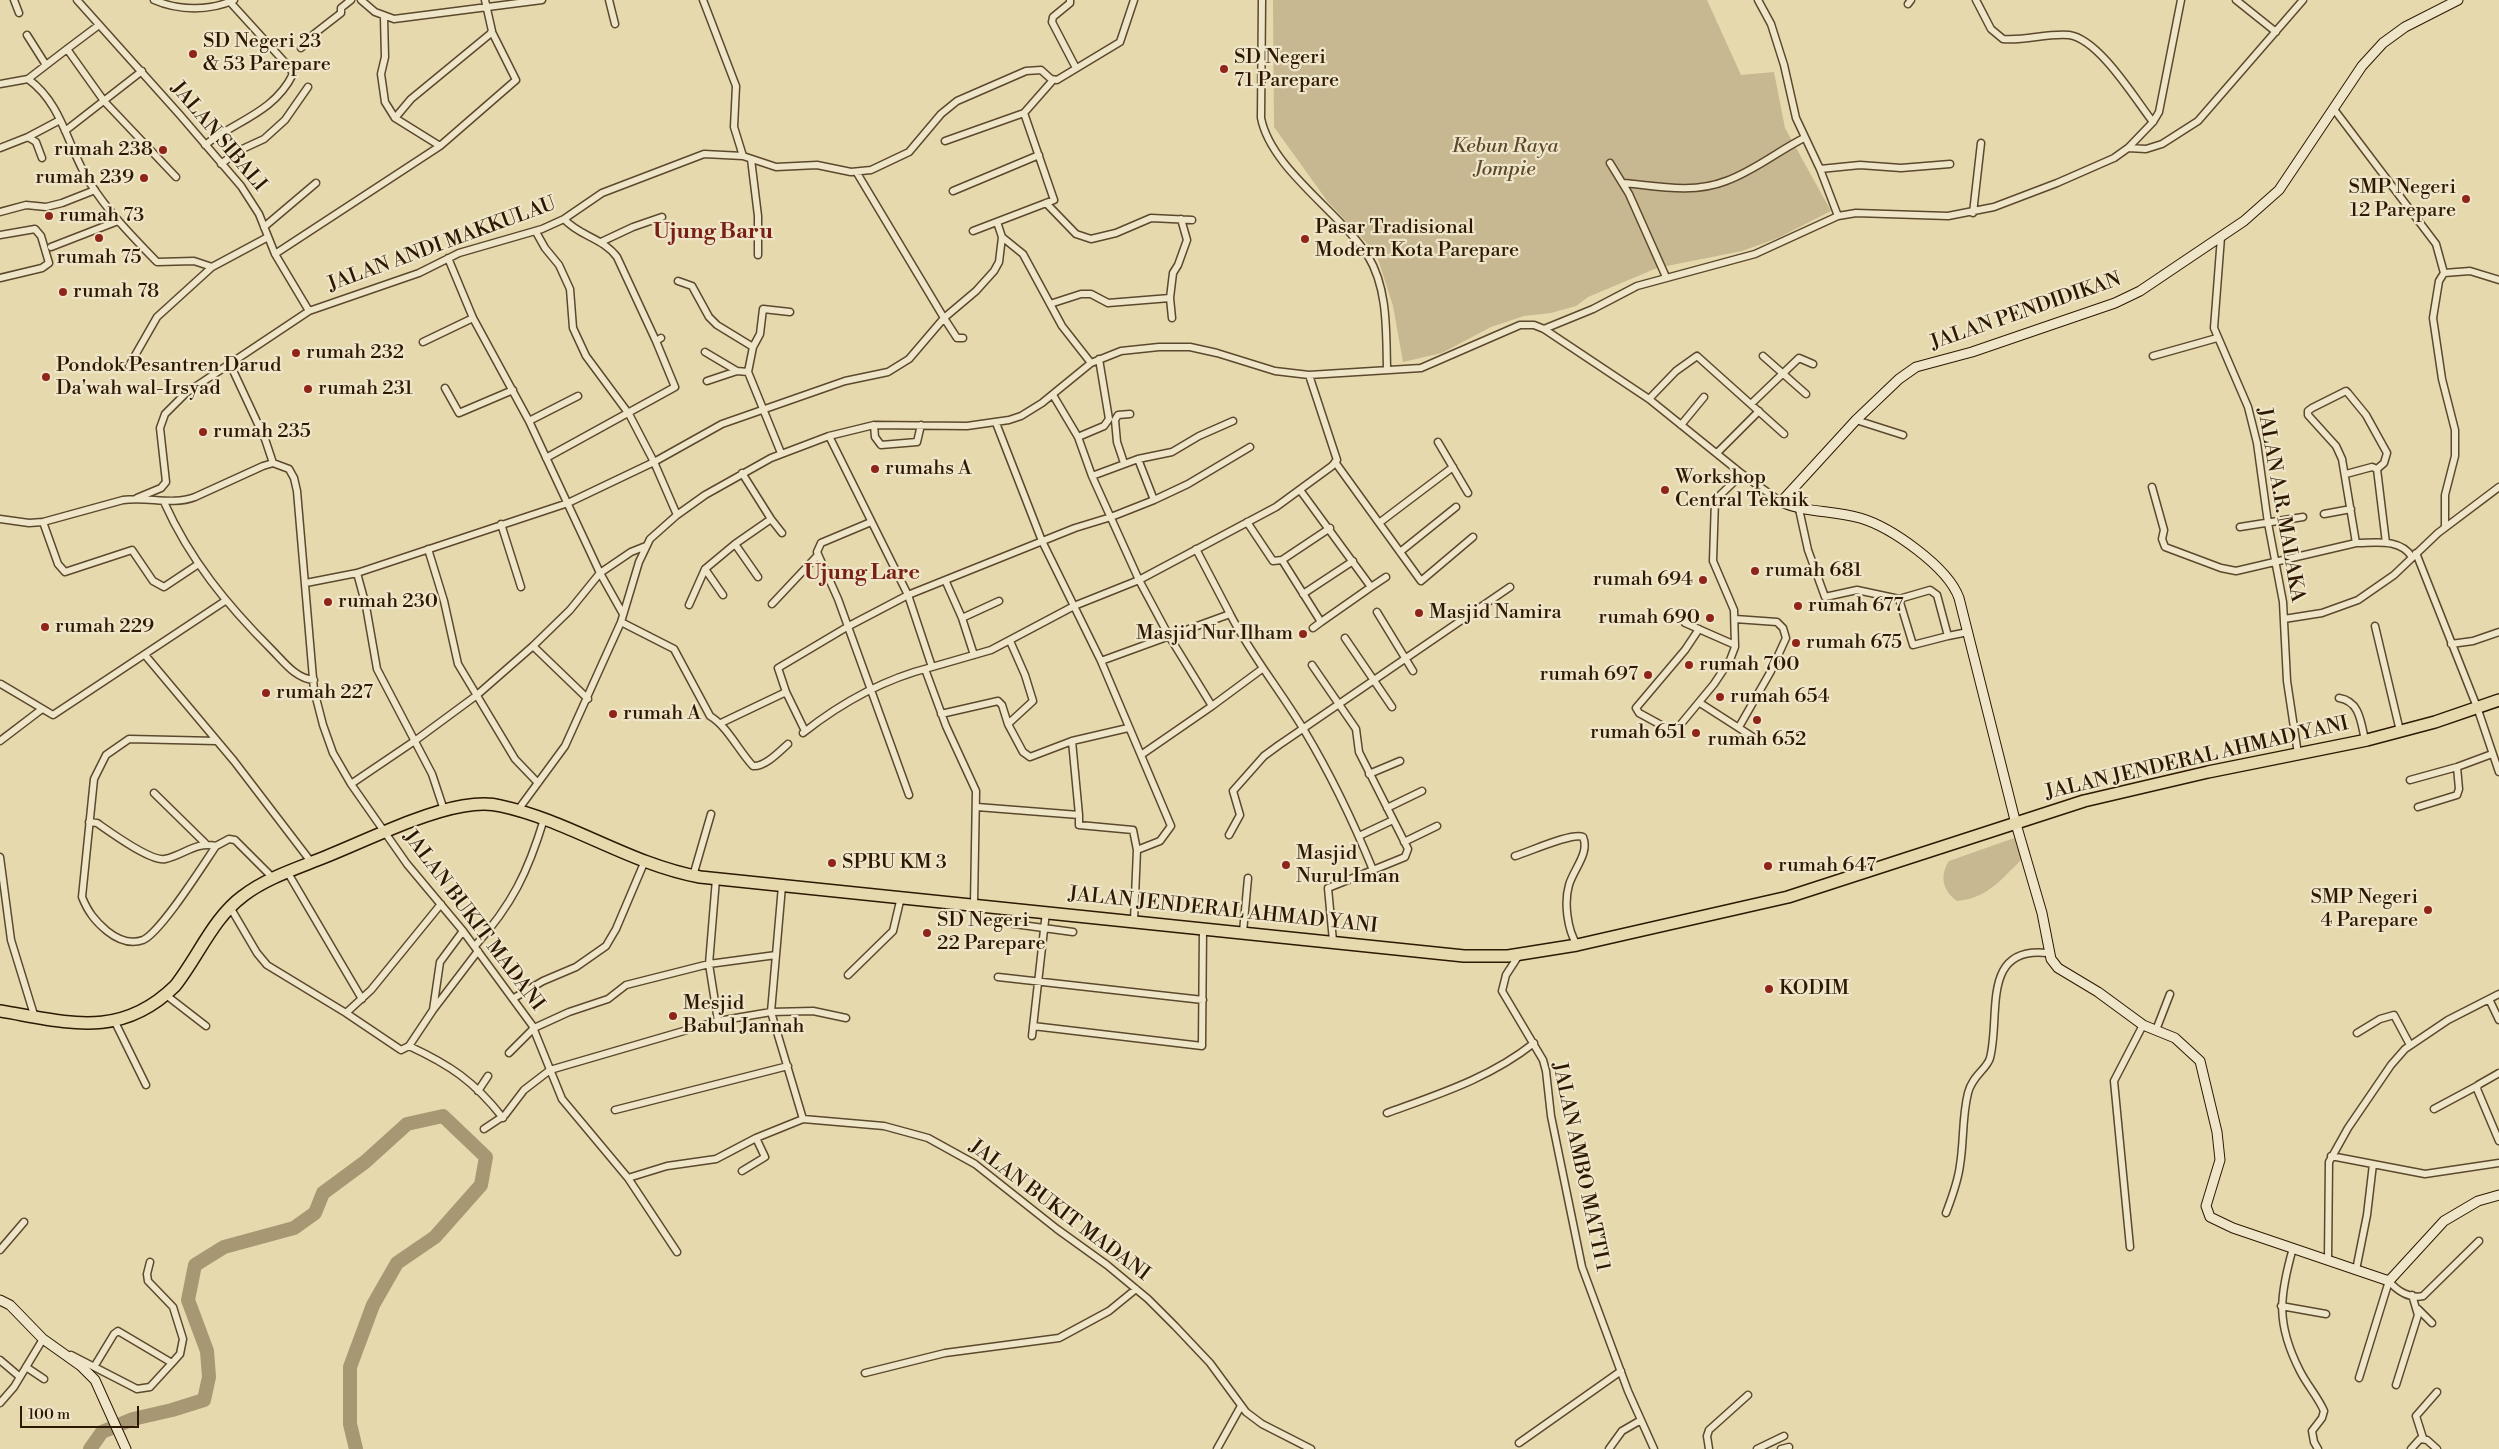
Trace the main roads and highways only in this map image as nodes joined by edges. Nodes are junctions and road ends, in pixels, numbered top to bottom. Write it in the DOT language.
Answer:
graph roads {
  1 [pos="2499,700"];
  2 [pos="0,1011"];
  1 -- 2 [label="highway, JALAN JENDERAL AHMAD YANI"];
}
